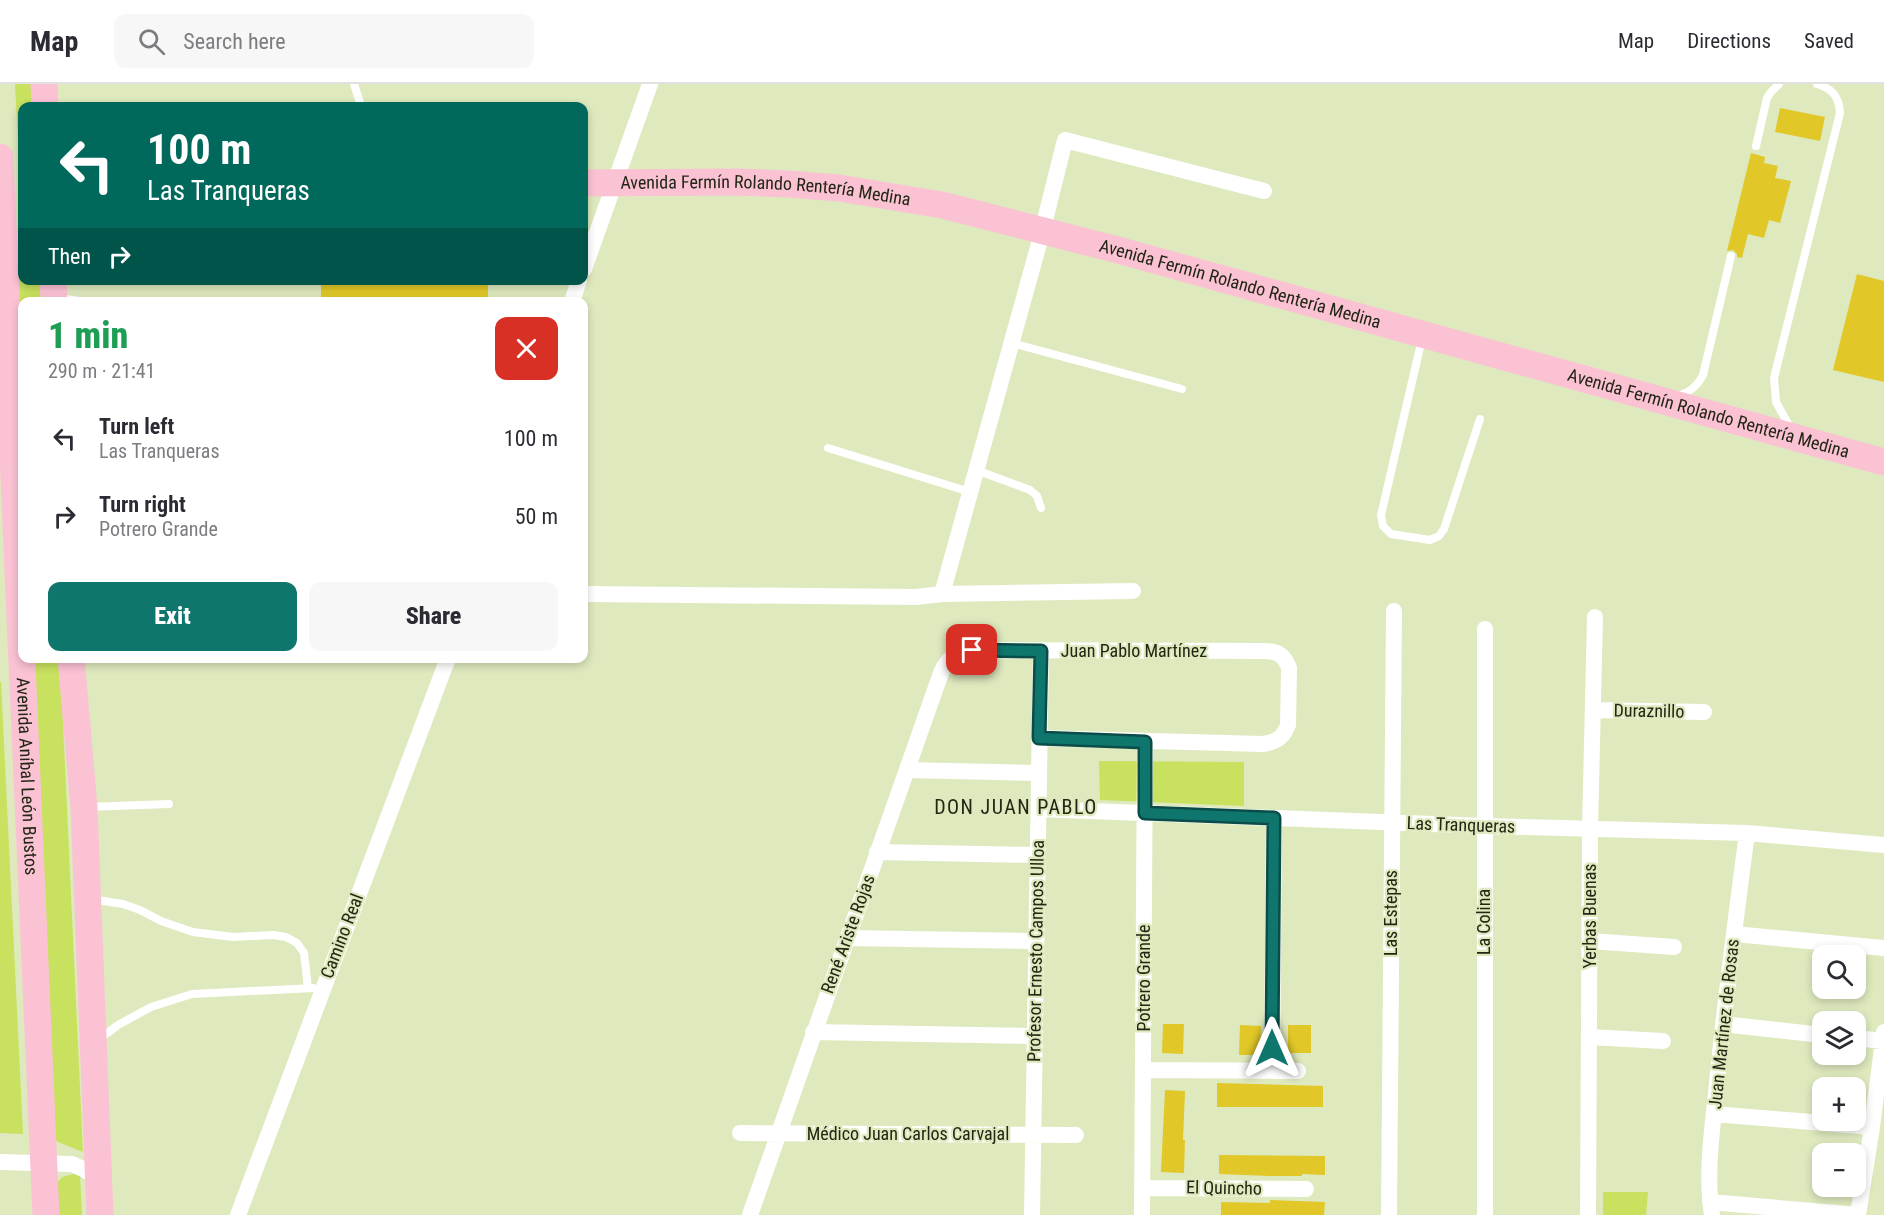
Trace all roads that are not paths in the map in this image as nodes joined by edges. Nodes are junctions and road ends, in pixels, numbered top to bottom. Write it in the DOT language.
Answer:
graph roads {
  1 [pos="44,84"];
  2 [pos="354,84"];
  3 [pos="650,84"];
  4 [pos="1779,84"];
  5 [pos="1817,84"];
  6 [pos="45,102"];
  7 [pos="360,102"];
  8 [pos="1756,146"];
  9 [pos="8,168"];
  10 [pos="616,182"];
  11 [pos="588,183"];
  12 [pos="1264,191"];
  13 [pos="1043,230"];
  14 [pos="1731,256"];
  15 [pos="588,257"];
  16 [pos="2,261"];
  17 [pos="53,293"];
  18 [pos="68,297"];
  19 [pos="1424,335"];
  20 [pos="1011,343"];
  21 [pos="1182,389"];
  22 [pos="11,394"];
  23 [pos="1659,400"];
  24 [pos="1480,419"];
  25 [pos="1797,437"];
  26 [pos="828,448"];
  27 [pos="14,458"];
  28 [pos="1884,462"];
  29 [pos="976,470"];
  30 [pos="970,492"];
  31 [pos="1041,508"];
  32 [pos="18,552"];
  33 [pos="1133,591"];
  34 [pos="588,594"];
  35 [pos="942,594"];
  36 [pos="1394,610"];
  37 [pos="1595,617"];
  38 [pos="1485,629"];
  39 [pos="1041,651"];
  40 [pos="952,656"];
  41 [pos="23,663"];
  42 [pos="71,663"];
  43 [pos="446,663"];
  44 [pos="1593,710"];
  45 [pos="1704,712"];
  46 [pos="1039,738"];
  47 [pos="1145,742"];
  48 [pos="907,770"];
  49 [pos="1039,773"];
  50 [pos="169,804"];
  51 [pos="84,807"];
  52 [pos="1038,809"];
  53 [pos="1145,813"];
  54 [pos="1274,818"];
  55 [pos="1392,823"];
  56 [pos="1484,826"];
  57 [pos="1590,828"];
  58 [pos="1747,833"];
  59 [pos="1884,845"];
  60 [pos="877,852"];
  61 [pos="1037,855"];
  62 [pos="87,898"];
  63 [pos="1734,934"];
  64 [pos="847,938"];
  65 [pos="1036,941"];
  66 [pos="1590,941"];
  67 [pos="1674,947"];
  68 [pos="1884,948"];
  69 [pos="315,988"];
  70 [pos="1723,1024"];
  71 [pos="813,1032"];
  72 [pos="1812,1034"];
  73 [pos="1035,1036"];
  74 [pos="1589,1036"];
  75 [pos="1883,1036"];
  76 [pos="1866,1037"];
  77 [pos="1664,1041"];
  78 [pos="93,1043"];
  79 [pos="1143,1070"];
  80 [pos="1272,1071"];
  81 [pos="1298,1071"];
  82 [pos="1714,1114"];
  83 [pos="1872,1127"];
  84 [pos="740,1133"];
  85 [pos="778,1133"];
  86 [pos="1033,1135"];
  87 [pos="1076,1135"];
  88 [pos="0,1162"];
  89 [pos="44,1164"];
  90 [pos="99,1179"];
  91 [pos="1142,1188"];
  92 [pos="1306,1189"];
  93 [pos="1711,1209"];
  94 [pos="46,1215"];
  95 [pos="100,1215"];
  96 [pos="238,1215"];
  97 [pos="750,1215"];
  98 [pos="1032,1215"];
  99 [pos="1142,1215"];
  100 [pos="1389,1215"];
  101 [pos="1485,1215"];
  102 [pos="1588,1215"];
  103 [pos="1858,1215"];
  1 -- 6 [label="main road"];
  2 -- 7 [label="lane"];
  3 -- 10 [label="street"];
  4 -- 8 [label="lane"];
  5 -- 25 [label="lane"];
  9 -- 16 [label="main road, Avenida Aníbal León Bustos"];
  10 -- 11 [label="main road, Avenida Fermín Rolando Rentería Medina"];
  10 -- 13 [label="main road, Avenida Fermín Rolando Rentería Medina"];
  10 -- 15 [label="street"];
  12 -- 13 [label="street"];
  13 -- 19 [label="main road, Avenida Fermín Rolando Rentería Medina"];
  13 -- 20 [label="street"];
  14 -- 23 [label="lane"];
  16 -- 22 [label="main road, Avenida Aníbal León Bustos"];
  17 -- 18 [label="lane"];
  19 -- 23 [label="main road, Avenida Fermín Rolando Rentería Medina"];
  19 -- 24 [label="lane"];
  20 -- 21 [label="lane"];
  20 -- 29 [label="street"];
  22 -- 27 [label="main road, Avenida Aníbal León Bustos"];
  23 -- 25 [label="main road, Avenida Fermín Rolando Rentería Medina"];
  25 -- 28 [label="main road, Avenida Fermín Rolando Rentería Medina"];
  26 -- 30 [label="lane"];
  27 -- 32 [label="main road, Avenida Aníbal León Bustos"];
  29 -- 30 [label="street"];
  29 -- 31 [label="lane"];
  30 -- 35 [label="street"];
  33 -- 35 [label="street"];
  34 -- 35 [label="street"];
  36 -- 55 [label="street, Las Estepas"];
  37 -- 44 [label="street, Yerbas Buenas"];
  38 -- 56 [label="street, La Colina"];
  39 -- 40 [label="street, Juan Pablo Martínez"];
  39 -- 46 [label="street, Profesor Ernesto Campos Ulloa"];
  39 -- 47 [label="street, Juan Pablo Martínez"];
  40 -- 48 [label="street, René Ariste Rojas"];
  41 -- 89 [label="main road, Avenida Aníbal León Bustos"];
  42 -- 51 [label="main road"];
  43 -- 69 [label="street, Camino Real"];
  44 -- 45 [label="street, Duraznillo"];
  44 -- 57 [label="street, Yerbas Buenas"];
  46 -- 47 [label="street"];
  46 -- 49 [label="street, Profesor Ernesto Campos Ulloa"];
  47 -- 53 [label="street, Potrero Grande"];
  48 -- 49 [label="street"];
  48 -- 60 [label="street, René Ariste Rojas"];
  49 -- 52 [label="street, Profesor Ernesto Campos Ulloa"];
  50 -- 51 [label="lane"];
  51 -- 62 [label="main road"];
  52 -- 53 [label="street, Las Tranqueras"];
  52 -- 61 [label="street, Profesor Ernesto Campos Ulloa"];
  53 -- 54 [label="street, Las Tranqueras"];
  53 -- 79 [label="street, Potrero Grande"];
  54 -- 55 [label="street, Las Tranqueras"];
  54 -- 80 [label="street"];
  55 -- 56 [label="street, Las Tranqueras"];
  55 -- 100 [label="street, Las Estepas"];
  56 -- 57 [label="street, Las Tranqueras"];
  56 -- 101 [label="street, La Colina"];
  57 -- 58 [label="street, Las Tranqueras"];
  57 -- 66 [label="street, Yerbas Buenas"];
  58 -- 59 [label="street, Las Tranqueras"];
  58 -- 63 [label="street, Juan Martínez de Rosas"];
  60 -- 61 [label="street"];
  60 -- 64 [label="street, René Ariste Rojas"];
  61 -- 65 [label="street, Profesor Ernesto Campos Ulloa"];
  62 -- 69 [label="lane"];
  62 -- 78 [label="main road"];
  63 -- 68 [label="street"];
  63 -- 70 [label="street, Juan Martínez de Rosas"];
  64 -- 65 [label="street"];
  64 -- 71 [label="street, René Ariste Rojas"];
  65 -- 73 [label="street, Profesor Ernesto Campos Ulloa"];
  66 -- 67 [label="street"];
  66 -- 74 [label="street, Yerbas Buenas"];
  69 -- 78 [label="lane"];
  69 -- 96 [label="street, Camino Real"];
  70 -- 72 [label="street"];
  70 -- 82 [label="street, Juan Martínez de Rosas"];
  71 -- 73 [label="street"];
  71 -- 85 [label="street, René Ariste Rojas"];
  73 -- 86 [label="street, Profesor Ernesto Campos Ulloa"];
  74 -- 77 [label="street"];
  74 -- 102 [label="street, Yerbas Buenas"];
  75 -- 76 [label="street"];
  75 -- 83 [label="street"];
  78 -- 90 [label="main road"];
  79 -- 80 [label="street"];
  79 -- 91 [label="street, Potrero Grande"];
  80 -- 81 [label="street"];
  82 -- 83 [label="street"];
  82 -- 93 [label="street, Juan Martínez de Rosas"];
  83 -- 103 [label="street"];
  84 -- 85 [label="street, Médico Juan Carlos Carvajal"];
  85 -- 86 [label="street, Médico Juan Carlos Carvajal"];
  85 -- 97 [label="street, René Ariste Rojas"];
  86 -- 87 [label="street, Médico Juan Carlos Carvajal"];
  86 -- 98 [label="street, Profesor Ernesto Campos Ulloa"];
  88 -- 89 [label="street"];
  89 -- 90 [label="street"];
  89 -- 94 [label="main road, Avenida Aníbal León Bustos"];
  90 -- 95 [label="main road"];
  91 -- 92 [label="street, El Quincho"];
  91 -- 99 [label="street, Potrero Grande"];
  93 -- 103 [label="street"];
}
